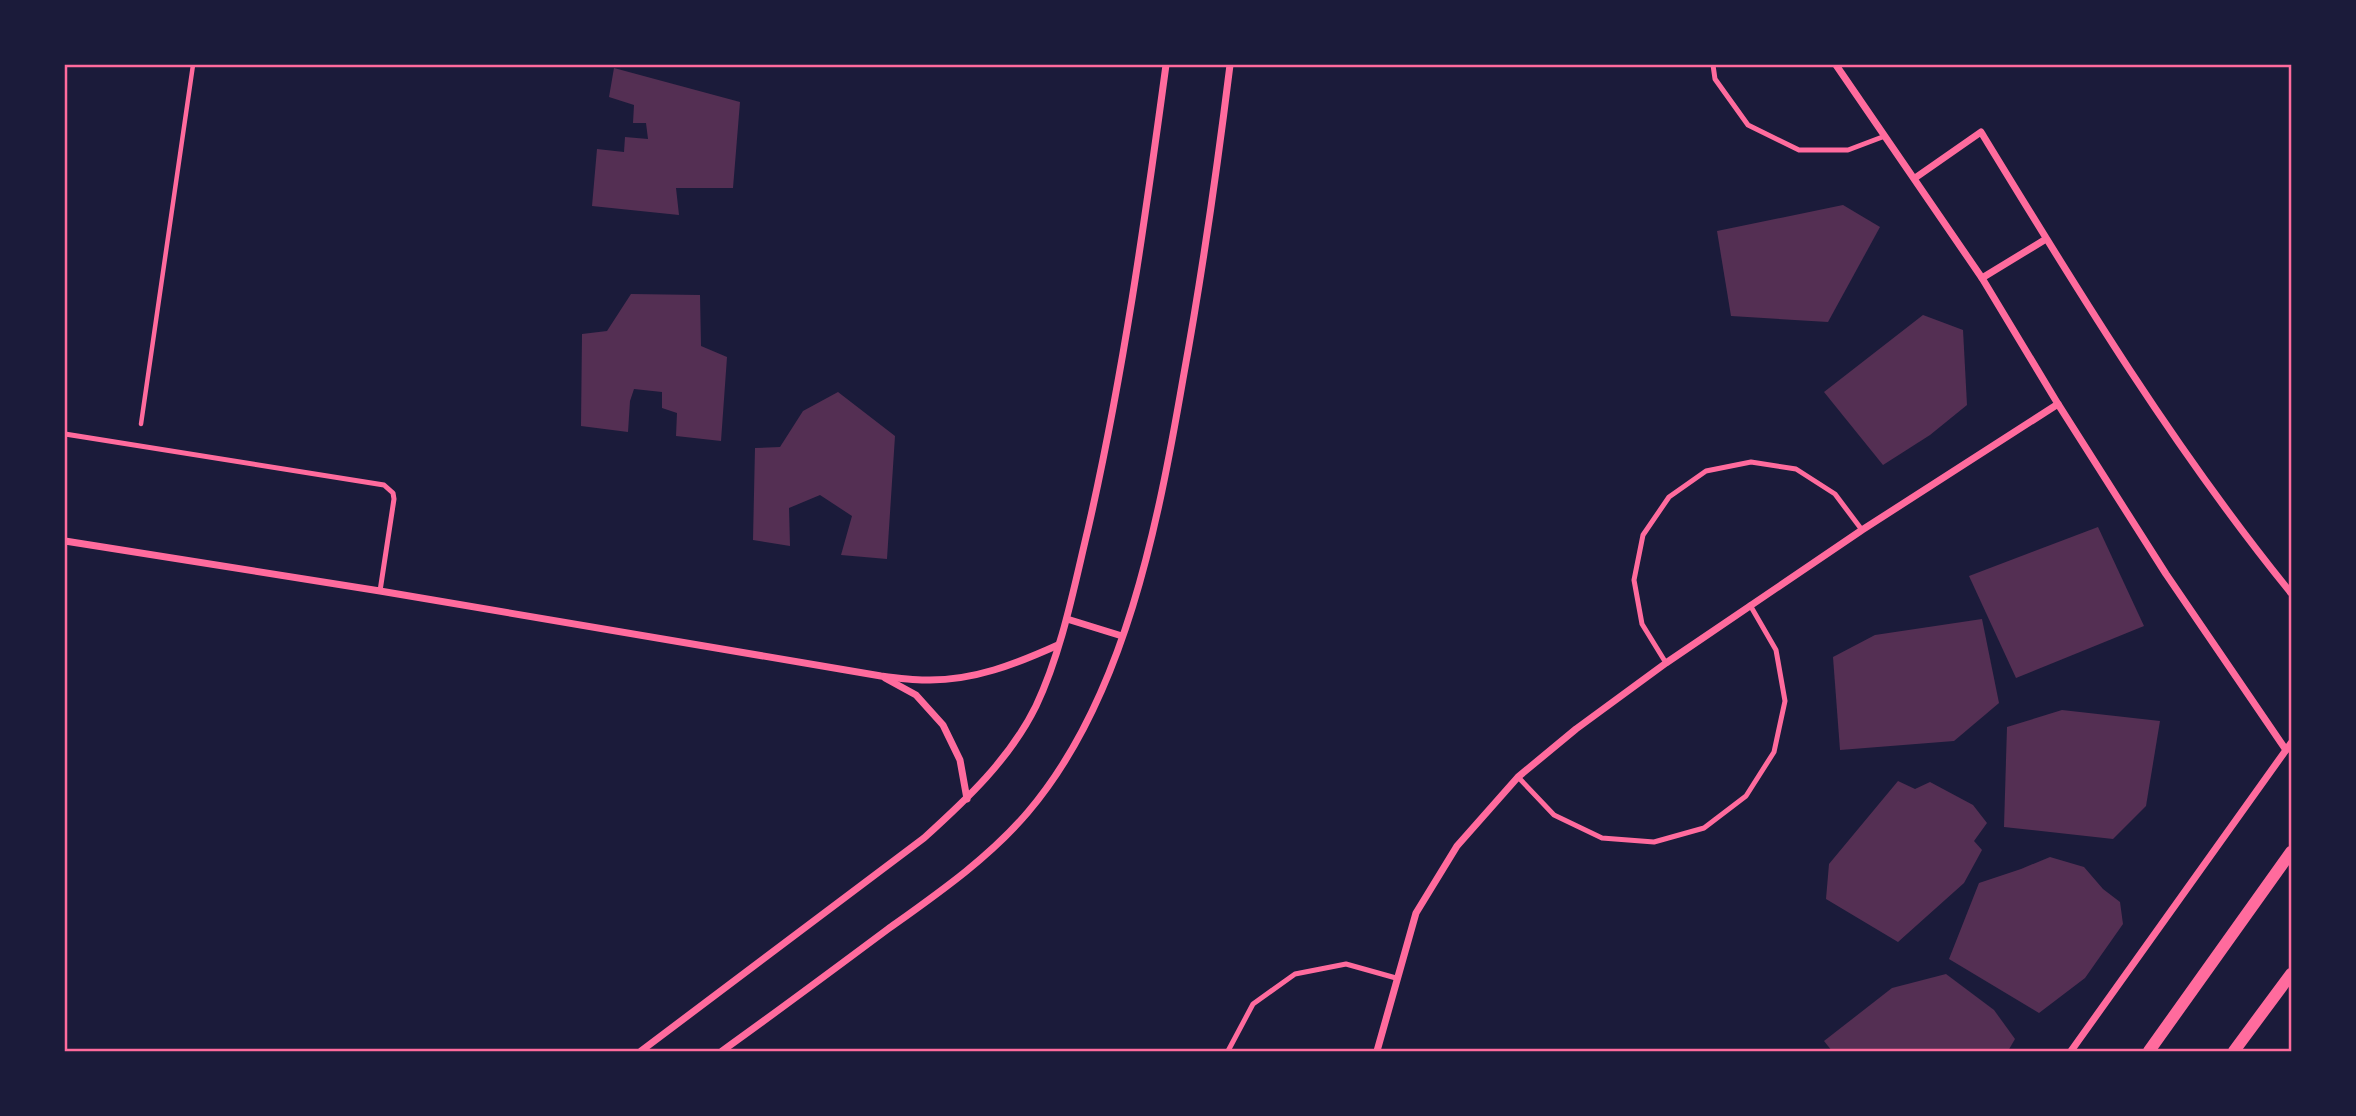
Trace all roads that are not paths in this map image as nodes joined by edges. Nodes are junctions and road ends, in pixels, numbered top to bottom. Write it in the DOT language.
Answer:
graph roads {
  1 [pos="1166,65"];
  2 [pos="1230,65"];
  3 [pos="1713,65"];
  4 [pos="1836,65"];
  5 [pos="1885,135"];
  6 [pos="1915,178"];
  7 [pos="2046,239"];
  8 [pos="1982,278"];
  9 [pos="2058,404"];
  10 [pos="65,435"];
  11 [pos="1862,530"];
  12 [pos="65,541"];
  13 [pos="380,591"];
  14 [pos="2291,593"];
  15 [pos="1750,605"];
  16 [pos="1067,619"];
  17 [pos="1122,636"];
  18 [pos="1058,645"];
  19 [pos="1666,663"];
  20 [pos="881,676"];
  21 [pos="2291,743"];
  22 [pos="2286,750"];
  23 [pos="1518,777"];
  24 [pos="967,799"];
  25 [pos="2291,852"];
  26 [pos="2291,974"];
  27 [pos="1396,978"];
  28 [pos="641,1051"];
  29 [pos="722,1051"];
  30 [pos="1228,1051"];
  31 [pos="1377,1051"];
  32 [pos="2071,1051"];
  33 [pos="2149,1051"];
  34 [pos="2234,1051"];
  1 -- 16 [label="street"];
  2 -- 17 [label="street"];
  3 -- 5 [label="lane"];
  4 -- 5 [label="street"];
  5 -- 6 [label="street"];
  6 -- 7 [label="street"];
  6 -- 8 [label="street"];
  7 -- 8 [label="street"];
  7 -- 14 [label="street"];
  8 -- 9 [label="street"];
  9 -- 11 [label="street"];
  9 -- 22 [label="street"];
  10 -- 13 [label="lane"];
  11 -- 15 [label="street"];
  11 -- 19 [label="lane"];
  12 -- 13 [label="street"];
  13 -- 20 [label="street"];
  15 -- 19 [label="street"];
  15 -- 23 [label="lane"];
  16 -- 17 [label="street"];
  16 -- 18 [label="street"];
  17 -- 29 [label="street"];
  18 -- 20 [label="street"];
  18 -- 24 [label="street"];
  19 -- 23 [label="street"];
  20 -- 24 [label="street"];
  21 -- 22 [label="street"];
  22 -- 32 [label="street"];
  23 -- 27 [label="street"];
  24 -- 28 [label="street"];
  25 -- 33 [label="street"];
  26 -- 34 [label="street"];
  27 -- 30 [label="lane"];
  27 -- 31 [label="street"];
}
